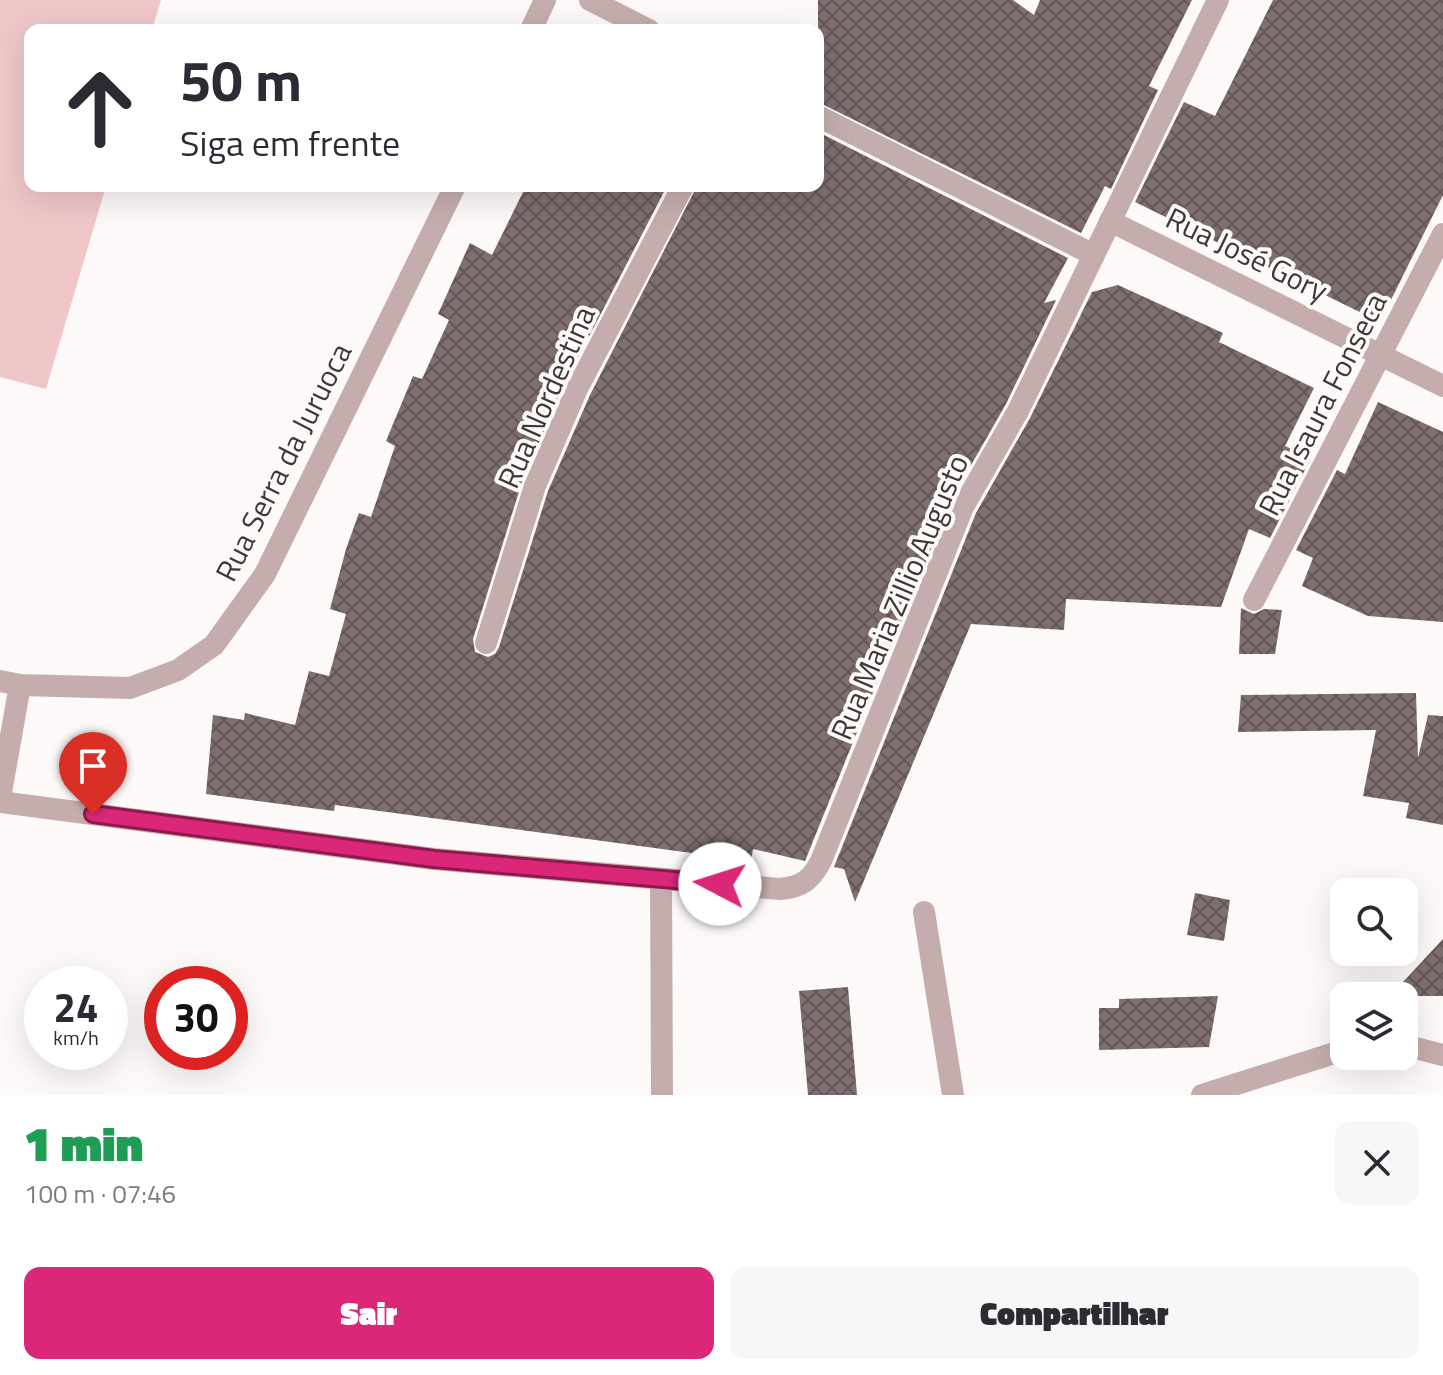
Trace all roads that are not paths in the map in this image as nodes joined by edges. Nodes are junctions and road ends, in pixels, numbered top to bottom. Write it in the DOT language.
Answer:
graph roads {
  1 [pos="545,0"];
  2 [pos="590,0"];
  3 [pos="1218,0"];
  4 [pos="534,24"];
  5 [pos="637,24"];
  6 [pos="824,119"];
  7 [pos="452,192"];
  8 [pos="680,192"];
  9 [pos="1110,221"];
  10 [pos="1443,234"];
  11 [pos="1094,255"];
  12 [pos="1381,353"];
  13 [pos="1443,386"];
  14 [pos="1254,600"];
  15 [pos="486,643"];
  16 [pos="10,683"];
  17 [pos="0,800"];
  18 [pos="661,879"];
  19 [pos="924,912"];
  20 [pos="1418,1049"];
  21 [pos="1330,1054"];
  22 [pos="1443,1055"];
  23 [pos="662,1095"];
  24 [pos="953,1095"];
  25 [pos="1202,1095"];
  1 -- 4 [label="street"];
  2 -- 5 [label="street"];
  3 -- 9 [label="street, Rua Maria Zillio Augusto"];
  6 -- 11 [label="street"];
  7 -- 16 [label="street, Rua Serra da Juruoca"];
  8 -- 15 [label="street, Rua Nordestina"];
  9 -- 11 [label="street, Rua Maria Zillio Augusto"];
  9 -- 12 [label="street, Rua José Gory"];
  10 -- 12 [label="street, Rua Isaura Fonseca"];
  11 -- 18 [label="street, Rua Maria Zillio Augusto"];
  12 -- 13 [label="street, Rua José Gory"];
  12 -- 14 [label="street, Rua Isaura Fonseca"];
  16 -- 17 [label="street"];
  17 -- 18 [label="street, Rua Maria Zillio Augusto"];
  18 -- 23 [label="street"];
  19 -- 24 [label="street"];
  20 -- 22 [label="street"];
  21 -- 25 [label="street"];
}
